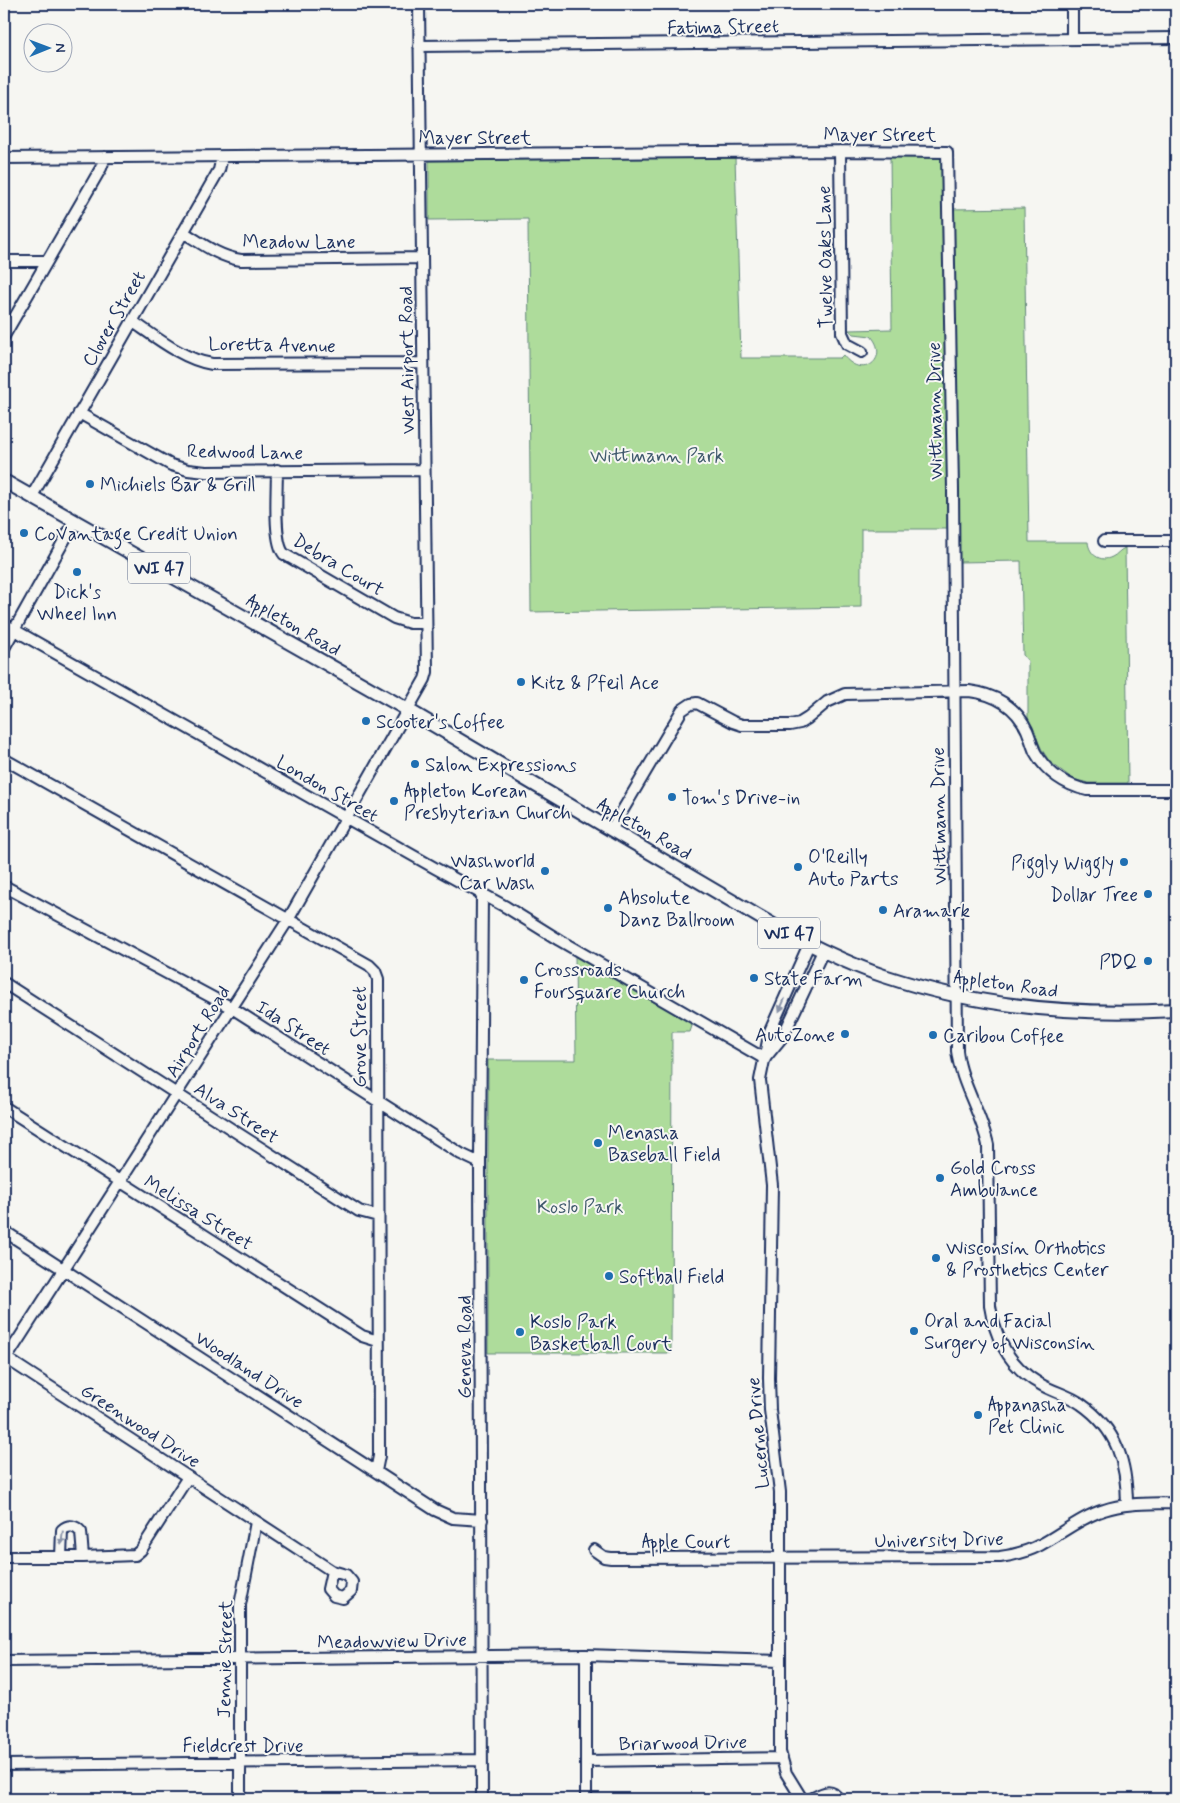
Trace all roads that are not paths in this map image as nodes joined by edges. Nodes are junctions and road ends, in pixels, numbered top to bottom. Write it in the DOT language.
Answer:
graph roads {
  1 [pos="419,4"];
  2 [pos="1072,4"];
  3 [pos="1176,38"];
  4 [pos="1072,40"];
  5 [pos="419,46"];
  6 [pos="840,151"];
  7 [pos="947,152"];
  8 [pos="421,155"];
  9 [pos="222,157"];
  10 [pos="4,158"];
  11 [pos="105,158"];
  12 [pos="183,232"];
  13 [pos="422,258"];
  14 [pos="4,261"];
  15 [pos="46,261"];
  16 [pos="132,321"];
  17 [pos="4,336"];
  18 [pos="862,352"];
  19 [pos="423,363"];
  20 [pos="79,413"];
  21 [pos="276,470"];
  22 [pos="424,470"];
  23 [pos="4,481"];
  24 [pos="32,496"];
  25 [pos="75,521"];
  26 [pos="1104,541"];
  27 [pos="1176,541"];
  28 [pos="426,623"];
  29 [pos="4,624"];
  30 [pos="14,629"];
  31 [pos="4,648"];
  32 [pos="954,691"];
  33 [pos="408,710"];
  34 [pos="4,760"];
  35 [pos="1176,790"];
  36 [pos="346,818"];
  37 [pos="611,830"];
  38 [pos="4,886"];
  39 [pos="482,894"];
  40 [pos="288,920"];
  41 [pos="809,944"];
  42 [pos="823,951"];
  43 [pos="4,983"];
  44 [pos="957,995"];
  45 [pos="232,1008"];
  46 [pos="1176,1010"];
  47 [pos="765,1059"];
  48 [pos="177,1095"];
  49 [pos="377,1101"];
  50 [pos="4,1107"];
  51 [pos="480,1163"];
  52 [pos="119,1182"];
  53 [pos="378,1216"];
  54 [pos="4,1231"];
  55 [pos="64,1270"];
  56 [pos="378,1341"];
  57 [pos="5,1360"];
  58 [pos="376,1471"];
  59 [pos="188,1477"];
  60 [pos="1176,1503"];
  61 [pos="1127,1505"];
  62 [pos="482,1520"];
  63 [pos="256,1522"];
  64 [pos="594,1550"];
  65 [pos="61,1557"];
  66 [pos="82,1557"];
  67 [pos="4,1558"];
  68 [pos="780,1558"];
  69 [pos="332,1571"];
  70 [pos="586,1655"];
  71 [pos="482,1656"];
  72 [pos="240,1659"];
  73 [pos="4,1661"];
  74 [pos="780,1661"];
  75 [pos="781,1758"];
  76 [pos="482,1760"];
  77 [pos="586,1761"];
  78 [pos="240,1762"];
  79 [pos="4,1765"];
  80 [pos="240,1799"];
  81 [pos="482,1799"];
  82 [pos="586,1799"];
  83 [pos="802,1799"];
  84 [pos="811,1799"];
  85 [pos="838,1799"];
  1 -- 5 [label="street, West Airport Road"];
  2 -- 4 [label="street"];
  3 -- 4 [label="street, Fatima Street"];
  4 -- 5 [label="street, Fatima Street"];
  5 -- 8 [label="street, West Airport Road"];
  6 -- 7 [label="street, Mayer Street"];
  6 -- 8 [label="street, Mayer Street"];
  6 -- 18 [label="street, Twelve Oaks Lane"];
  7 -- 32 [label="street, Wittmann Drive"];
  8 -- 9 [label="street, Mayer Street"];
  8 -- 13 [label="street, West Airport Road"];
  9 -- 11 [label="street, Mayer Street"];
  9 -- 12 [label="street, Clover Street"];
  10 -- 11 [label="street, Mayer Street"];
  11 -- 15 [label="street"];
  12 -- 13 [label="street, Meadow Lane"];
  12 -- 16 [label="street, Clover Street"];
  13 -- 19 [label="street, West Airport Road"];
  14 -- 15 [label="street"];
  15 -- 17 [label="street"];
  16 -- 19 [label="street, Loretta Avenue"];
  16 -- 20 [label="street, Clover Street"];
  19 -- 22 [label="street, West Airport Road"];
  20 -- 21 [label="street, Redwood Lane"];
  20 -- 24 [label="street, Clover Street"];
  21 -- 22 [label="street, Redwood Lane"];
  21 -- 28 [label="street, Debra Court"];
  22 -- 28 [label="street, West Airport Road"];
  23 -- 24 [label="main road, Appleton Road / WI 47"];
  24 -- 25 [label="main road, Appleton Road / WI 47"];
  25 -- 30 [label="street"];
  25 -- 33 [label="main road, Appleton Road / WI 47"];
  26 -- 27 [label="street"];
  28 -- 33 [label="street, West Airport Road"];
  29 -- 30 [label="street, London Street"];
  30 -- 31 [label="street"];
  30 -- 36 [label="street, London Street"];
  32 -- 35 [label="street"];
  32 -- 37 [label="street"];
  32 -- 44 [label="street, Wittmann Drive"];
  33 -- 36 [label="street, Airport Road"];
  33 -- 37 [label="main road, Appleton Road / WI 47"];
  34 -- 40 [label="street, Grove Street"];
  36 -- 39 [label="street, London Street"];
  36 -- 40 [label="street, Airport Road"];
  37 -- 41 [label="main road, Appleton Road / WI 47"];
  38 -- 45 [label="street, Ida Street"];
  39 -- 47 [label="street, London Street"];
  39 -- 51 [label="street, Geneva Road"];
  40 -- 45 [label="street, Airport Road"];
  40 -- 49 [label="street, Grove Street"];
  41 -- 42 [label="main road, Appleton Road / WI 47"];
  41 -- 47 [label="street, Lucerne Drive, one-way"];
  42 -- 44 [label="main road, Appleton Road / WI 47"];
  42 -- 47 [label="street, Lucerne Drive"];
  43 -- 48 [label="street, Alva Street"];
  44 -- 46 [label="main road, Appleton Road / WI 47"];
  44 -- 61 [label="street, Wittmann Drive"];
  45 -- 48 [label="street, Airport Road"];
  45 -- 49 [label="street, Ida Street"];
  47 -- 68 [label="street, Lucerne Drive"];
  48 -- 52 [label="street, Airport Road"];
  48 -- 53 [label="street, Alva Street"];
  49 -- 51 [label="street, Ida Street"];
  49 -- 53 [label="street, Grove Street"];
  50 -- 52 [label="street, Melissa Street"];
  51 -- 62 [label="street, Geneva Road"];
  52 -- 55 [label="street, Airport Road"];
  52 -- 56 [label="street, Melissa Street"];
  53 -- 56 [label="street, Grove Street"];
  54 -- 55 [label="street, Woodland Drive"];
  55 -- 57 [label="street, Airport Road"];
  55 -- 58 [label="street, Woodland Drive"];
  56 -- 58 [label="street, Grove Street"];
  57 -- 59 [label="street, Greenwood Drive"];
  58 -- 62 [label="street, Woodland Drive"];
  59 -- 63 [label="street, Greenwood Drive"];
  59 -- 66 [label="street"];
  60 -- 61 [label="street, University Drive"];
  61 -- 68 [label="street, University Drive"];
  62 -- 71 [label="street, Geneva Road"];
  63 -- 69 [label="street, Greenwood Drive"];
  63 -- 72 [label="street, Jennie Street"];
  64 -- 68 [label="street, Apple Court"];
  65 -- 66 [label="street"];
  66 -- 65 [label="street, one-way"];
  65 -- 67 [label="street"];
  68 -- 74 [label="street, Lucerne Drive"];
  70 -- 71 [label="street, Meadowview Drive"];
  70 -- 74 [label="street, Meadowview Drive"];
  70 -- 77 [label="street"];
  71 -- 72 [label="street, Meadowview Drive"];
  71 -- 76 [label="street, Geneva Road"];
  72 -- 73 [label="street, Meadowview Drive"];
  72 -- 78 [label="street, Jennie Street"];
  74 -- 75 [label="street, Lucerne Drive"];
  75 -- 77 [label="street, Briarwood Drive"];
  75 -- 83 [label="street, Lucerne Drive"];
  76 -- 78 [label="street, Fieldcrest Drive"];
  76 -- 81 [label="street, Geneva Road"];
  77 -- 82 [label="street"];
  78 -- 79 [label="street, Fieldcrest Drive"];
  78 -- 80 [label="street, Jennie Street"];
  84 -- 85 [label="street"];
}
